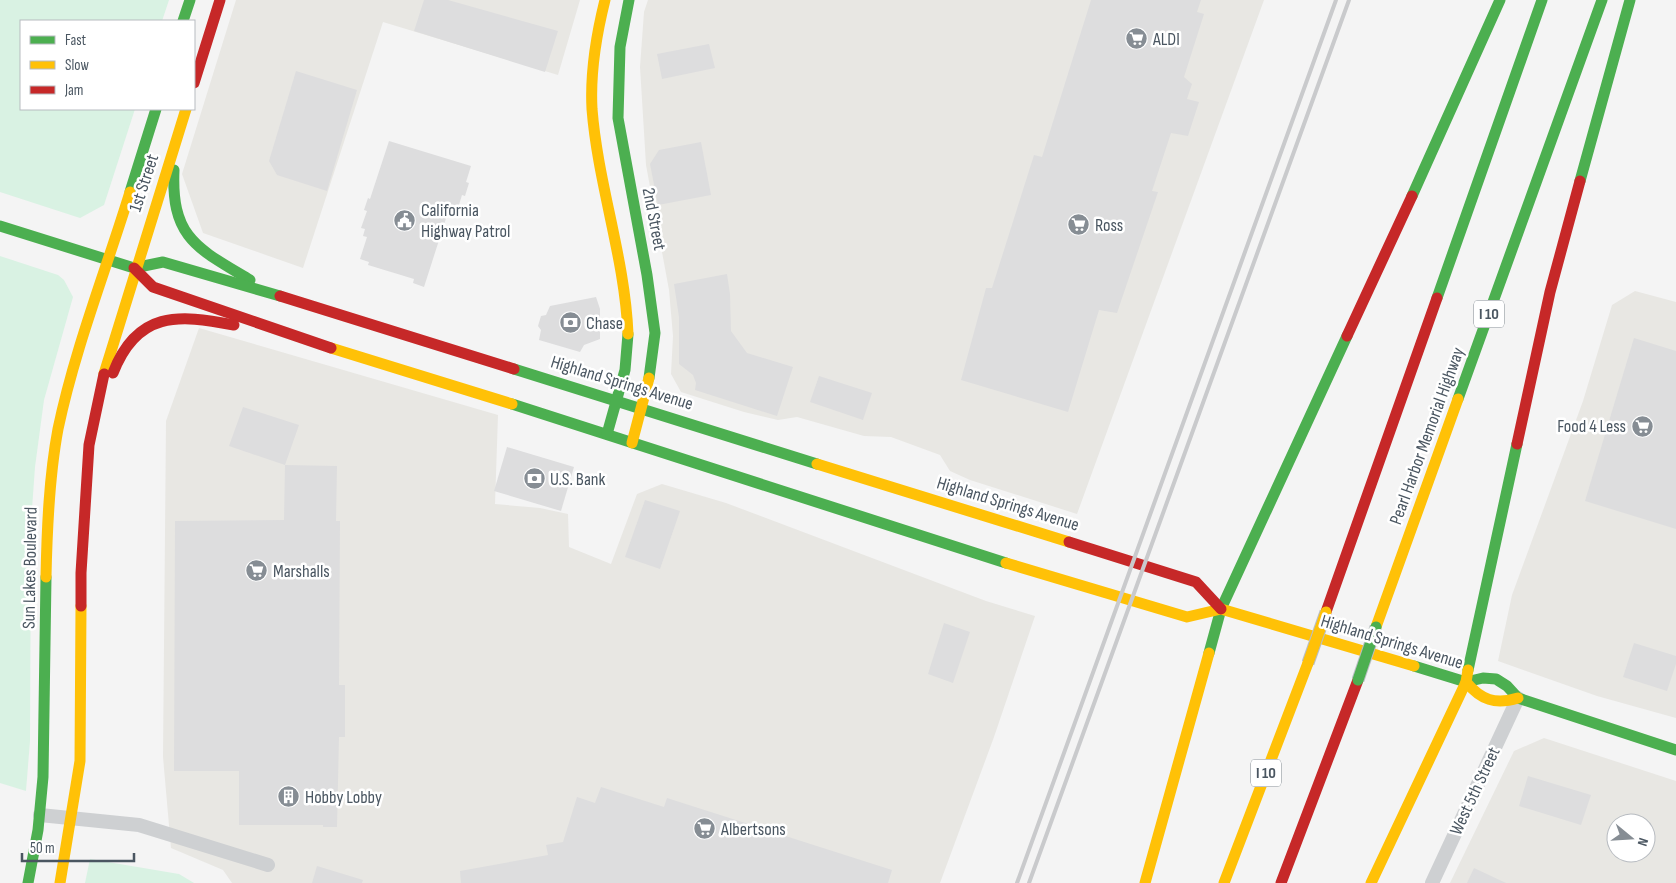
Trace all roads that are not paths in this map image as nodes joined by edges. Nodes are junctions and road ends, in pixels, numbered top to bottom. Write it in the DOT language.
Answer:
graph roads {
  1 [pos="190,0"];
  2 [pos="220,0"];
  3 [pos="605,0"];
  4 [pos="629,0"];
  5 [pos="1500,0"];
  6 [pos="1542,0"];
  7 [pos="1602,0"];
  8 [pos="1630,0"];
  9 [pos="184,20"];
  10 [pos="195,81"];
  11 [pos="156,110"];
  12 [pos="186,110"];
  13 [pos="182,120"];
  14 [pos="0,226"];
  15 [pos="108,261"];
  16 [pos="134,268"];
  17 [pos="268,292"];
  18 [pos="280,332"];
  19 [pos="616,400"];
  20 [pos="641,407"];
  21 [pos="607,434"];
  22 [pos="632,442"];
  23 [pos="89,445"];
  24 [pos="1221,609"];
  25 [pos="1466,682"];
  26 [pos="1518,698"];
  27 [pos="1676,750"];
  28 [pos="40,815"];
  29 [pos="71,818"];
  30 [pos="268,865"];
  31 [pos="28,883"];
  32 [pos="60,883"];
  33 [pos="1145,883"];
  34 [pos="1224,883"];
  35 [pos="1281,883"];
  36 [pos="1371,883"];
  37 [pos="1432,883"];
  1 -- 9 [label="main road"];
  2 -- 10 [label="main road"];
  3 -- 19 [label="main road"];
  4 -- 20 [label="main road, 2nd Street"];
  5 -- 24 [label="main road"];
  6 -- 34 [label="main road, Pearl Harbor Memorial Highway / I 10, bridge"];
  7 -- 35 [label="main road, Pearl Harbor Memorial Highway / I 10, bridge"];
  8 -- 25 [label="main road"];
  11 -- 15 [label="main road, 1st Street"];
  12 -- 13 [label="main road, 1st Street"];
  13 -- 16 [label="main road, 1st Street"];
  13 -- 17 [label="main road"];
  14 -- 15 [label="main road, Highland Springs Avenue"];
  15 -- 16 [label="main road, Highland Springs Avenue"];
  15 -- 28 [label="main road, Sun Lakes Boulevard"];
  16 -- 17 [label="main road, Highland Springs Avenue"];
  16 -- 18 [label="main road"];
  16 -- 23 [label="main road"];
  17 -- 19 [label="main road, Highland Springs Avenue"];
  18 -- 21 [label="main road, Highland Springs Avenue"];
  18 -- 23 [label="main road"];
  19 -- 20 [label="main road, Highland Springs Avenue"];
  19 -- 21 [label="main road"];
  20 -- 22 [label="main road, 2nd Street"];
  20 -- 24 [label="main road, Highland Springs Avenue"];
  21 -- 22 [label="main road, Highland Springs Avenue"];
  22 -- 24 [label="main road, Highland Springs Avenue"];
  23 -- 29 [label="main road"];
  24 -- 25 [label="main road, Highland Springs Avenue"];
  24 -- 33 [label="main road"];
  25 -- 26 [label="main road, Highland Springs Avenue"];
  25 -- 26 [label="main road, Highland Springs Avenue"];
  25 -- 36 [label="main road"];
  26 -- 27 [label="main road, Highland Springs Avenue"];
  26 -- 37 [label="street, West 5th Street"];
  28 -- 29 [label="street"];
  28 -- 31 [label="main road, Sun Lakes Boulevard"];
  29 -- 30 [label="street"];
  29 -- 32 [label="main road"];
}
